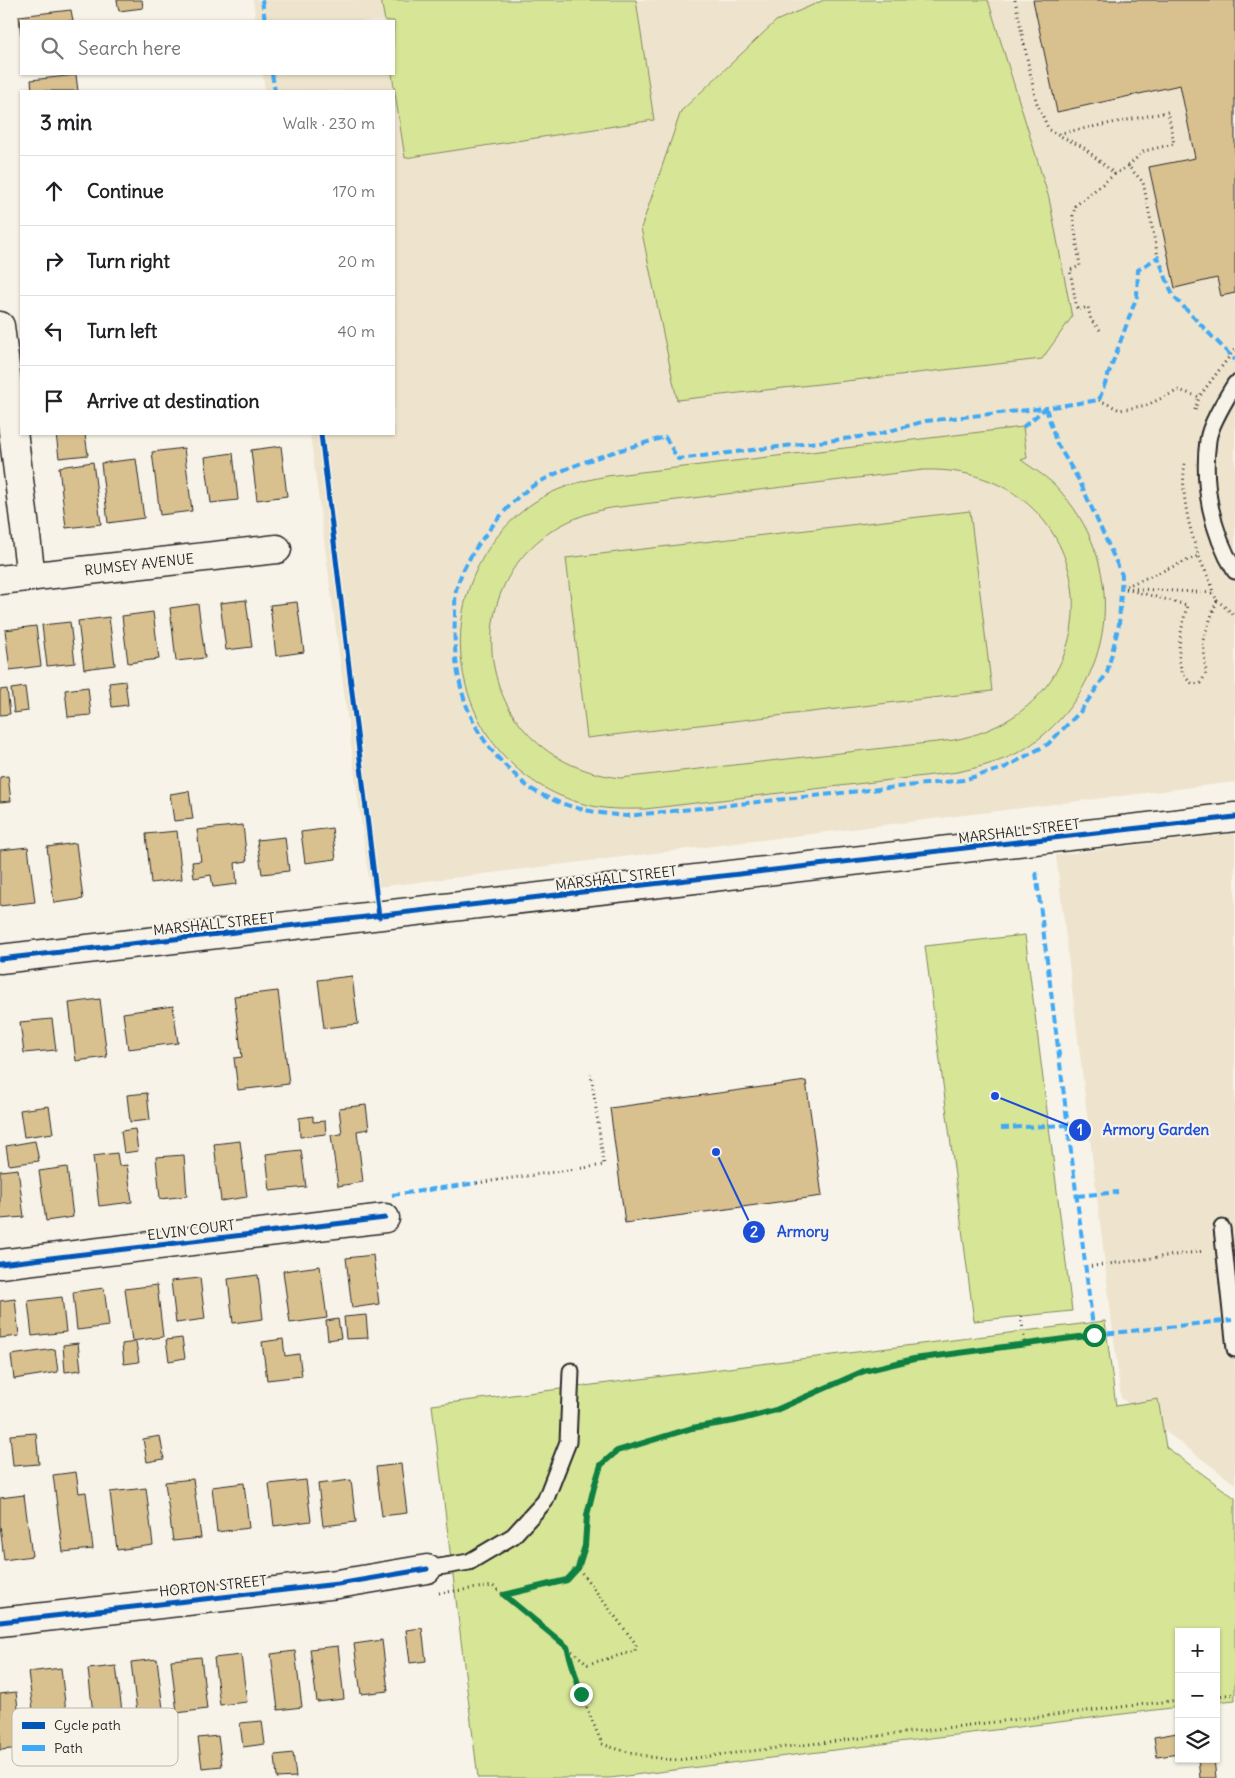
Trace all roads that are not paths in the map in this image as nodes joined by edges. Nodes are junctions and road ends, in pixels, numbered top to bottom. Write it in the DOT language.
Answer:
graph roads {
  1 [pos="0,326"];
  2 [pos="1235,384"];
  3 [pos="277,549"];
  4 [pos="1235,571"];
  5 [pos="31,577"];
  6 [pos="0,580"];
  7 [pos="1235,817"];
  8 [pos="0,959"];
  9 [pos="385,1218"];
  10 [pos="1222,1228"];
  11 [pos="0,1264"];
  12 [pos="1235,1348"];
  13 [pos="571,1371"];
  14 [pos="427,1569"];
  15 [pos="0,1622"];
  1 -- 5 [label="street"];
  2 -- 4 [label="lane"];
  3 -- 5 [label="street, RUMSEY AVENUE"];
  5 -- 6 [label="street, RUMSEY AVENUE"];
  7 -- 8 [label="street, MARSHALL STREET"];
  9 -- 11 [label="street, ELVIN COURT"];
  10 -- 12 [label="lane"];
  13 -- 14 [label="lane"];
  14 -- 15 [label="street, HORTON STREET"];
}
